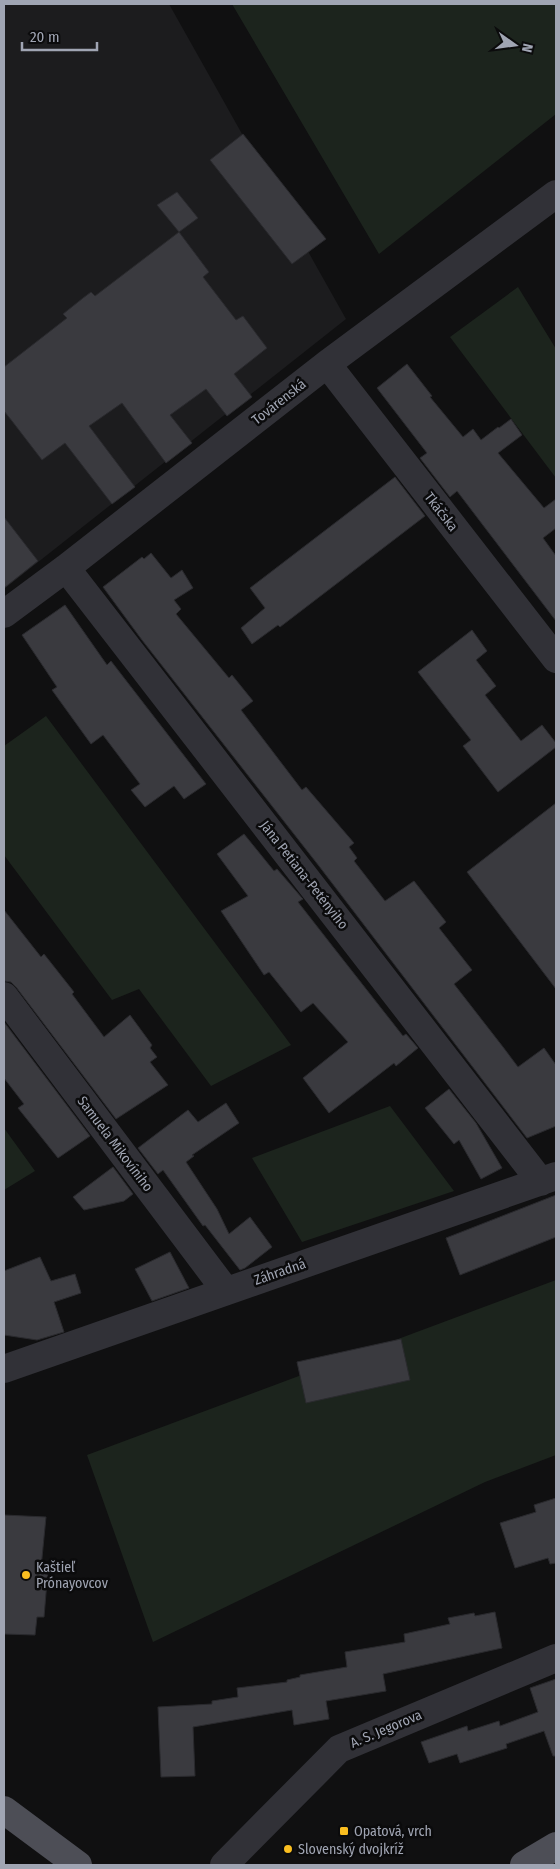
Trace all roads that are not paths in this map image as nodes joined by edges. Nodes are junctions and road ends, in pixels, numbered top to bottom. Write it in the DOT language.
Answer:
graph roads {
  1 [pos="556,194"];
  2 [pos="327,364"];
  3 [pos="66,568"];
  4 [pos="4,614"];
  5 [pos="556,659"];
  6 [pos="4,996"];
  7 [pos="549,1179"];
  8 [pos="226,1291"];
  9 [pos="4,1369"];
  10 [pos="556,1658"];
  11 [pos="4,1810"];
  12 [pos="556,1846"];
  13 [pos="78,1865"];
  14 [pos="224,1865"];
  15 [pos="524,1865"];
  1 -- 2 [label="street, Továrenská"];
  2 -- 3 [label="street, Továrenská"];
  2 -- 5 [label="street, Tkáčska"];
  3 -- 4 [label="street, Továrenská"];
  3 -- 7 [label="street, Jána Petiana-Petényiho"];
  6 -- 8 [label="street, Samuela Mikovíniho"];
  7 -- 8 [label="street, Záhradná"];
  8 -- 9 [label="street, Záhradná"];
  10 -- 14 [label="street, A. S. Jegorova"];
  11 -- 13 [label="main road"];
  12 -- 15 [label="main road"];
}
